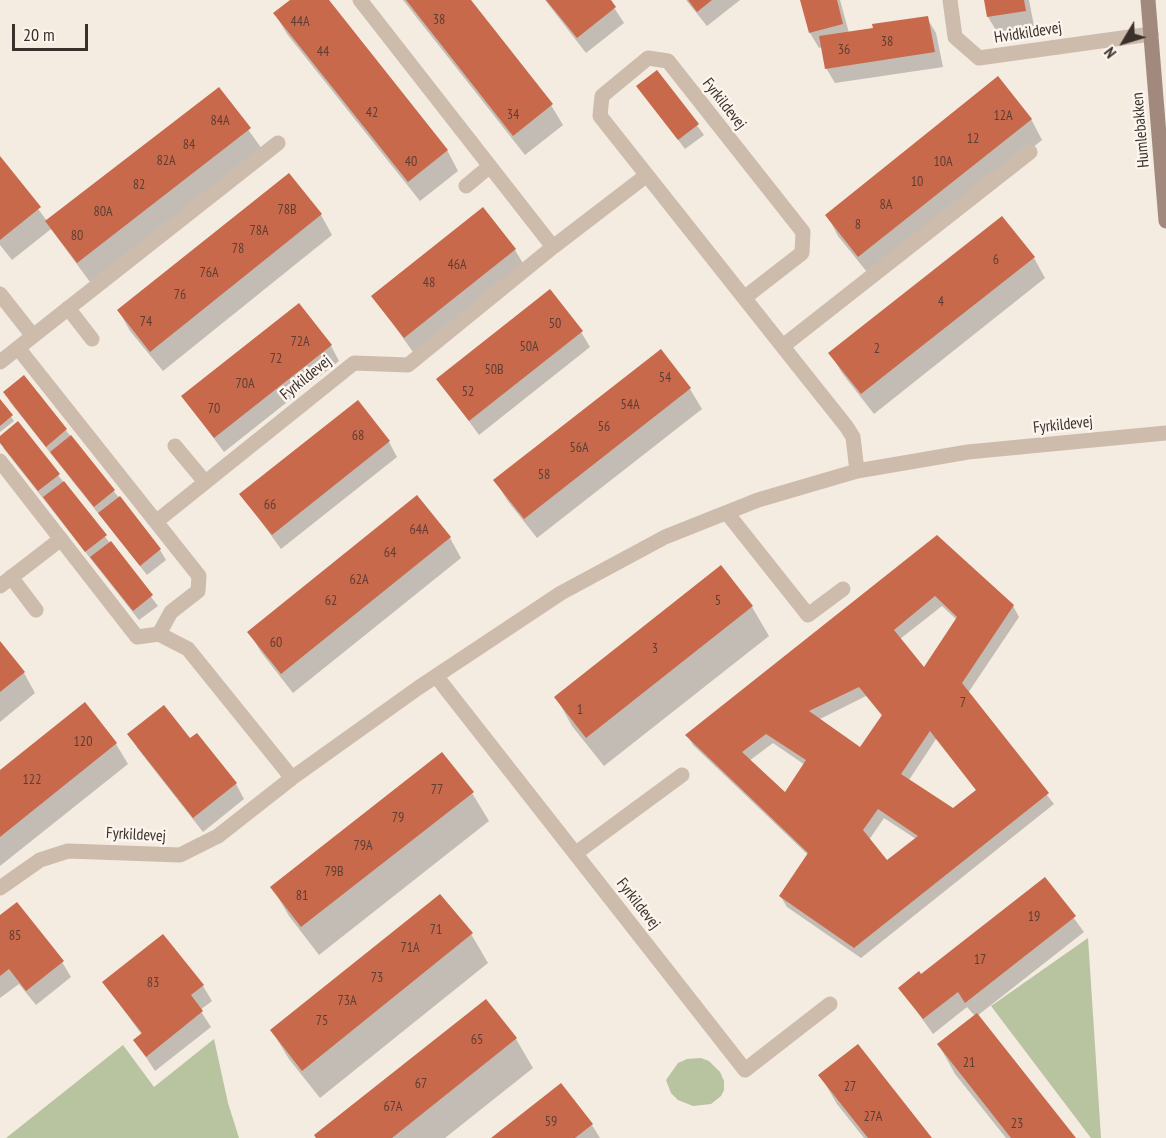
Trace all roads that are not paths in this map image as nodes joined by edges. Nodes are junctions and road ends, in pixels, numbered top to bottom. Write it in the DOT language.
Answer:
graph roads {
  1 [pos="360,0"];
  2 [pos="950,0"];
  3 [pos="1148,0"];
  4 [pos="1151,34"];
  5 [pos="278,142"];
  6 [pos="1030,152"];
  7 [pos="490,166"];
  8 [pos="647,175"];
  9 [pos="466,186"];
  10 [pos="1166,221"];
  11 [pos="554,248"];
  12 [pos="0,294"];
  13 [pos="744,298"];
  14 [pos="68,308"];
  15 [pos="33,336"];
  16 [pos="92,339"];
  17 [pos="783,346"];
  18 [pos="18,348"];
  19 [pos="0,363"];
  20 [pos="1166,433"];
  21 [pos="175,446"];
  22 [pos="0,461"];
  23 [pos="857,471"];
  24 [pos="205,482"];
  25 [pos="727,513"];
  26 [pos="157,521"];
  27 [pos="61,539"];
  28 [pos="5,581"];
  29 [pos="843,589"];
  30 [pos="36,610"];
  31 [pos="159,634"];
  32 [pos="436,676"];
  33 [pos="682,775"];
  34 [pos="292,778"];
  35 [pos="576,853"];
  36 [pos="0,888"];
  37 [pos="830,1004"];
  1 -- 7 [label="street"];
  2 -- 4 [label="street, Hvidkildevej"];
  3 -- 4 [label="street, Humlebakken"];
  4 -- 10 [label="street, Humlebakken"];
  5 -- 14 [label="street"];
  6 -- 17 [label="street"];
  7 -- 9 [label="street"];
  7 -- 11 [label="street"];
  8 -- 11 [label="street, Fyrkildevej"];
  8 -- 13 [label="street, Fyrkildevej"];
  8 -- 13 [label="street, Fyrkildevej"];
  11 -- 24 [label="street, Fyrkildevej"];
  12 -- 15 [label="street"];
  13 -- 17 [label="street, Fyrkildevej"];
  14 -- 15 [label="street"];
  14 -- 16 [label="street"];
  15 -- 18 [label="street"];
  17 -- 23 [label="street, Fyrkildevej"];
  18 -- 19 [label="street"];
  18 -- 26 [label="street"];
  20 -- 23 [label="street, Fyrkildevej"];
  21 -- 24 [label="street"];
  22 -- 27 [label="street"];
  23 -- 25 [label="street, Fyrkildevej"];
  24 -- 26 [label="street, Fyrkildevej"];
  25 -- 29 [label="street"];
  25 -- 32 [label="street, Fyrkildevej"];
  26 -- 31 [label="street"];
  27 -- 28 [label="street"];
  27 -- 31 [label="street"];
  28 -- 30 [label="street"];
  31 -- 34 [label="street"];
  32 -- 34 [label="street, Fyrkildevej"];
  32 -- 35 [label="street, Fyrkildevej"];
  33 -- 35 [label="street"];
  34 -- 36 [label="street, Fyrkildevej"];
  35 -- 37 [label="street, Fyrkildevej"];
}
